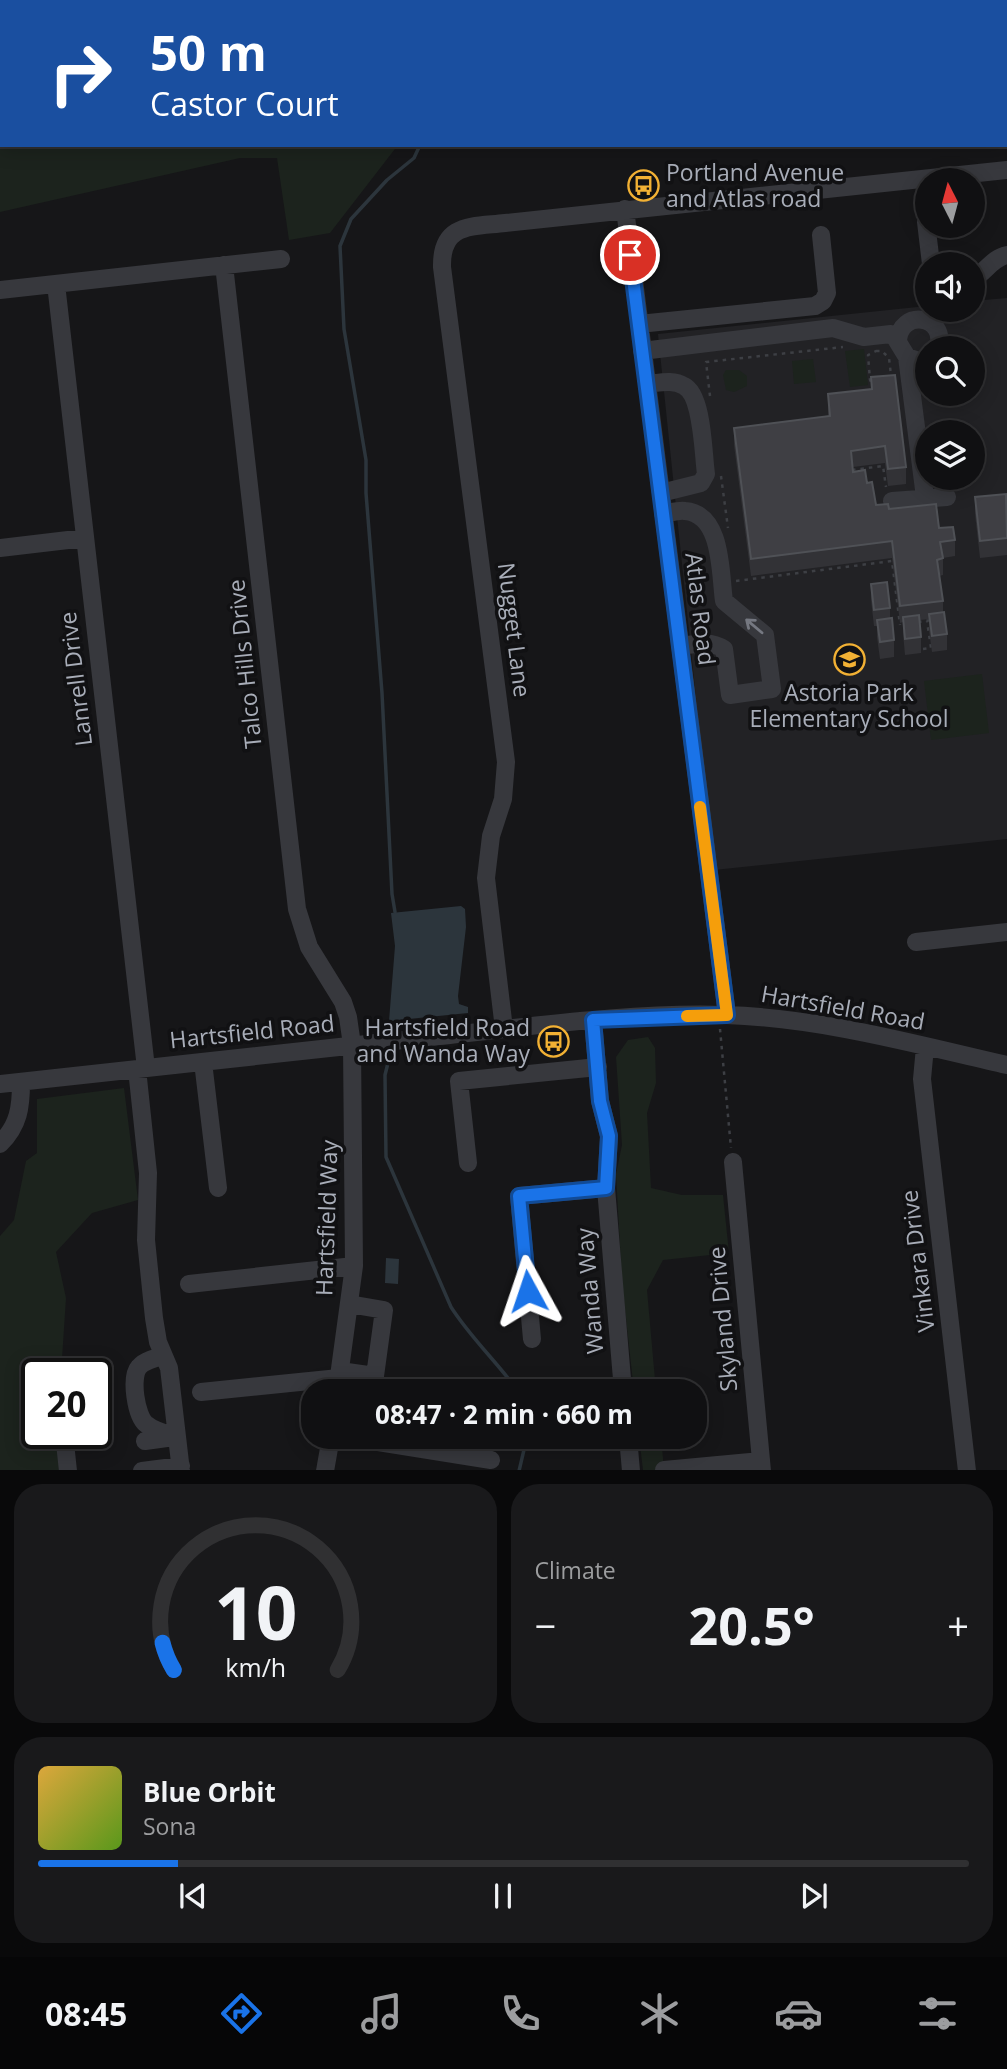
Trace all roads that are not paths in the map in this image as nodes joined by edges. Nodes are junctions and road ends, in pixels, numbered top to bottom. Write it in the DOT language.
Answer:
graph roads {
  1 [pos="1007,170"];
  2 [pos="625,209"];
  3 [pos="821,235"];
  4 [pos="1007,255"];
  5 [pos="281,259"];
  6 [pos="225,265"];
  7 [pos="985,272"];
  8 [pos="56,284"];
  9 [pos="0,290"];
  10 [pos="639,324"];
  11 [pos="940,336"];
  12 [pos="903,350"];
  13 [pos="642,351"];
  14 [pos="915,358"];
  15 [pos="647,384"];
  16 [pos="661,494"];
  17 [pos="925,497"];
  18 [pos="947,497"];
  19 [pos="892,501"];
  20 [pos="663,514"];
  21 [pos="85,538"];
  22 [pos="0,548"];
  23 [pos="680,646"];
  24 [pos="1007,932"];
  25 [pos="916,942"];
  26 [pos="723,1015"];
  27 [pos="593,1020"];
  28 [pos="504,1029"];
  29 [pos="352,1045"];
  30 [pos="925,1047"];
  31 [pos="203,1062"];
  32 [pos="1007,1065"];
  33 [pos="598,1067"];
  34 [pos="141,1068"];
  35 [pos="21,1082"];
  36 [pos="0,1084"];
  37 [pos="0,1144"];
  38 [pos="733,1162"];
  39 [pos="468,1163"];
  40 [pos="218,1188"];
  41 [pos="606,1188"];
  42 [pos="354,1266"];
  43 [pos="189,1284"];
  44 [pos="349,1304"];
  45 [pos="532,1339"];
  46 [pos="164,1356"];
  47 [pos="339,1379"];
  48 [pos="348,1379"];
  49 [pos="622,1379"];
  50 [pos="301,1383"];
  51 [pos="201,1392"];
  52 [pos="177,1437"];
  53 [pos="145,1441"];
  54 [pos="66,1449"];
  55 [pos="329,1449"];
  56 [pos="422,1449"];
  57 [pos="629,1449"];
  58 [pos="491,1460"];
  59 [pos="762,1466"];
  60 [pos="181,1468"];
  61 [pos="68,1470"];
  62 [pos="155,1470"];
  63 [pos="325,1470"];
  64 [pos="631,1470"];
  65 [pos="664,1470"];
  66 [pos="967,1470"];
  1 -- 2 [label="street"];
  2 -- 10 [label="street, Atlas Road"];
  2 -- 28 [label="street, Nugget Lane"];
  3 -- 10 [label="street"];
  4 -- 7 [label="street"];
  5 -- 6 [label="street"];
  6 -- 8 [label="street"];
  6 -- 29 [label="street, Talco Hills Drive"];
  8 -- 9 [label="street"];
  8 -- 21 [label="street, Lanrell Drive"];
  10 -- 13 [label="street, Atlas Road"];
  11 -- 12 [label="street"];
  12 -- 13 [label="street"];
  12 -- 14 [label="street"];
  12 -- 17 [label="street"];
  13 -- 15 [label="street, Atlas Road"];
  15 -- 16 [label="street, Atlas Road"];
  15 -- 16 [label="street"];
  16 -- 20 [label="street, Atlas Road"];
  17 -- 18 [label="street"];
  17 -- 19 [label="street"];
  20 -- 23 [label="street, Atlas Road"];
  23 -- 20 [label="street, one-way"];
  21 -- 22 [label="street"];
  21 -- 34 [label="street, Lanrell Drive"];
  23 -- 26 [label="street, Atlas Road"];
  24 -- 25 [label="street"];
  26 -- 27 [label="street, Hartsfield Road"];
  26 -- 30 [label="street, Hartsfield Road"];
  27 -- 28 [label="street, Hartsfield Road"];
  27 -- 33 [label="street, Wanda Way"];
  28 -- 29 [label="street, Hartsfield Road"];
  29 -- 31 [label="street, Hartsfield Road"];
  29 -- 42 [label="street, Hartsfield Way"];
  30 -- 32 [label="street, Hartsfield Road"];
  30 -- 66 [label="street, Vinkara Drive"];
  31 -- 34 [label="street, Hartsfield Road"];
  31 -- 40 [label="street"];
  33 -- 39 [label="street"];
  33 -- 41 [label="street, Wanda Way"];
  34 -- 35 [label="street, Hartsfield Road"];
  34 -- 46 [label="street, Lanrell Drive"];
  35 -- 36 [label="street, Hartsfield Road"];
  35 -- 37 [label="street"];
  38 -- 59 [label="street, Skyland Drive"];
  41 -- 45 [label="street"];
  41 -- 49 [label="street, Wanda Way"];
  42 -- 43 [label="street"];
  42 -- 44 [label="street, Hartsfield Way"];
  44 -- 47 [label="street, Hartsfield Way"];
  44 -- 48 [label="street"];
  46 -- 52 [label="street, Lanrell Drive"];
  46 -- 52 [label="street"];
  50 -- 51 [label="street"];
  52 -- 53 [label="street"];
  52 -- 60 [label="street, Lanrell Drive"];
  54 -- 61 [label="street"];
  55 -- 63 [label="street"];
  56 -- 58 [label="street"];
  57 -- 64 [label="street"];
  59 -- 65 [label="street"];
  60 -- 62 [label="street"];
}
